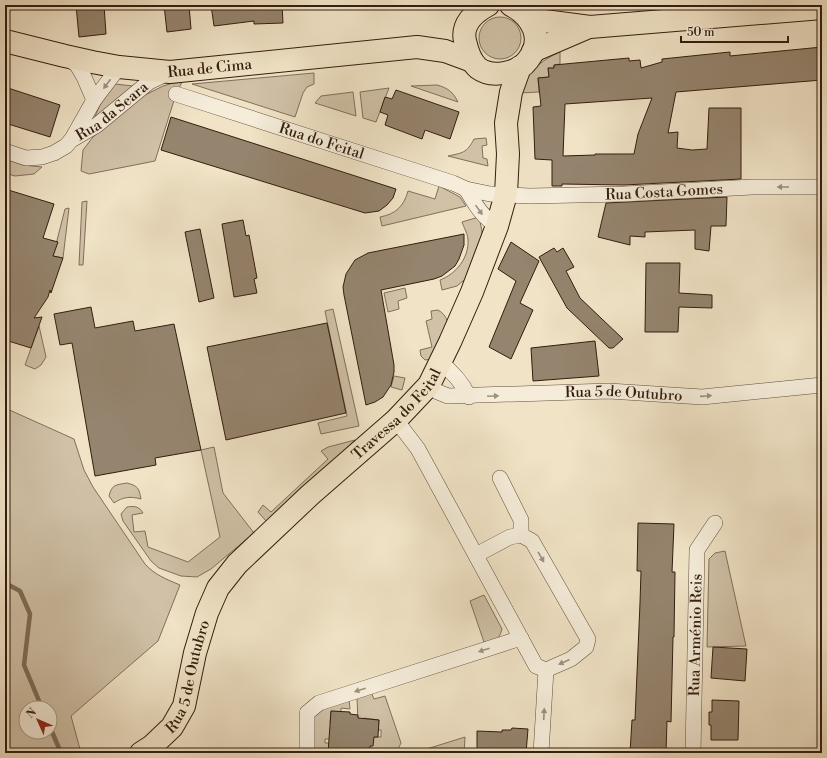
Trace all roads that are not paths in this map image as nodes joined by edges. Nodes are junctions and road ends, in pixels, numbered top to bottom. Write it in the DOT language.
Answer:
graph roads {
  1 [pos="488,5"];
  2 [pos="511,5"];
  3 [pos="822,8"];
  4 [pos="471,18"];
  5 [pos="529,19"];
  6 [pos="590,27"];
  7 [pos="5,41"];
  8 [pos="417,47"];
  9 [pos="65,56"];
  10 [pos="527,59"];
  11 [pos="479,66"];
  12 [pos="120,67"];
  13 [pos="170,72"];
  14 [pos="176,94"];
  15 [pos="94,100"];
  16 [pos="506,123"];
  17 [pos="72,139"];
  18 [pos="5,151"];
  19 [pos="822,187"];
  20 [pos="466,189"];
  21 [pos="506,194"];
  22 [pos="497,226"];
  23 [pos="440,362"];
  24 [pos="822,385"];
  25 [pos="429,386"];
  26 [pos="469,397"];
  27 [pos="396,420"];
  28 [pos="500,478"];
  29 [pos="715,523"];
  30 [pos="521,535"];
  31 [pos="476,555"];
  32 [pos="218,588"];
  33 [pos="521,638"];
  34 [pos="546,670"];
  35 [pos="141,753"];
  36 [pos="307,753"];
  37 [pos="541,753"];
  38 [pos="693,753"];
  1 -- 4 [label="main road, Rua de Cima"];
  2 -- 5 [label="main road"];
  3 -- 6 [label="main road"];
  4 -- 8 [label="main road, Rua de Cima"];
  4 -- 11 [label="main road"];
  5 -- 6 [label="main road"];
  5 -- 10 [label="main road"];
  6 -- 10 [label="main road, Rua de Cima"];
  7 -- 9 [label="main road, Rua de Cima"];
  8 -- 11 [label="main road, Rua de Cima"];
  8 -- 13 [label="main road, Rua de Cima"];
  9 -- 12 [label="main road, Rua de Cima"];
  9 -- 15 [label="street, Rua da Seara"];
  10 -- 11 [label="main road, Rua de Cima"];
  10 -- 16 [label="main road"];
  11 -- 16 [label="main road"];
  12 -- 13 [label="main road, Rua de Cima"];
  12 -- 15 [label="street, Rua da Seara, one-way"];
  13 -- 17 [label="street, Rua da Seara"];
  14 -- 20 [label="street, Rua do Feital"];
  15 -- 17 [label="street, Rua da Seara"];
  16 -- 21 [label="main road, Travessa do Feital"];
  17 -- 18 [label="street"];
  19 -- 21 [label="street, Rua Costa Gomes, one-way"];
  20 -- 21 [label="street, Rua do Feital"];
  20 -- 22 [label="street, one-way"];
  21 -- 22 [label="main road, Travessa do Feital"];
  22 -- 23 [label="main road, Travessa do Feital"];
  23 -- 25 [label="main road, Travessa do Feital"];
  23 -- 26 [label="street"];
  26 -- 24 [label="street, Rua 5 de Outubro, one-way"];
  25 -- 26 [label="street, Rua 5 de Outubro"];
  25 -- 27 [label="main road, Travessa do Feital"];
  27 -- 31 [label="street"];
  27 -- 32 [label="main road, Travessa do Feital"];
  28 -- 30 [label="street"];
  29 -- 38 [label="street, Rua Arménio Reis"];
  30 -- 31 [label="street"];
  30 -- 34 [label="street, one-way"];
  31 -- 33 [label="street"];
  32 -- 35 [label="main road, Rua 5 de Outubro"];
  33 -- 34 [label="street"];
  33 -- 36 [label="street, one-way"];
  37 -- 34 [label="street, one-way"];
}
